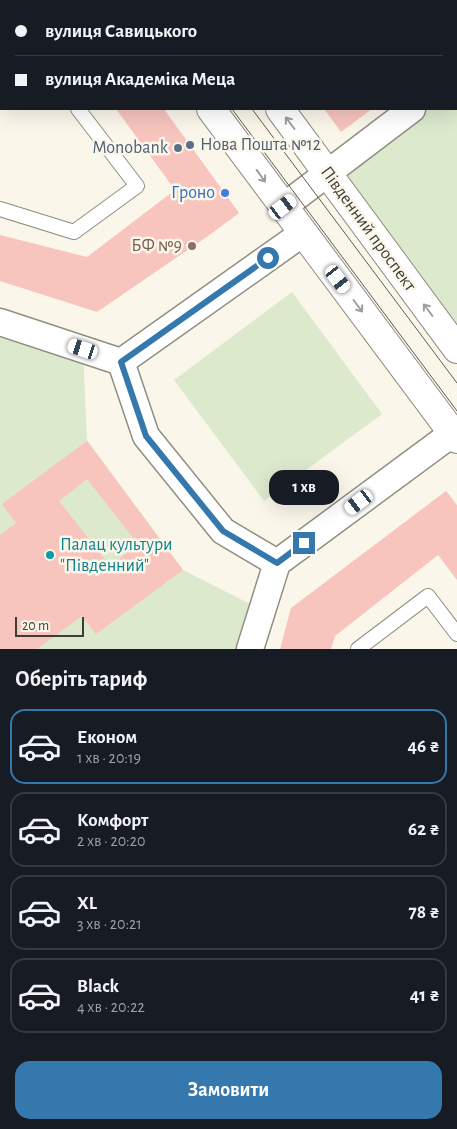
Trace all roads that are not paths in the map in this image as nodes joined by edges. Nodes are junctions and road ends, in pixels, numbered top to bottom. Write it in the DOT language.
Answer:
graph roads {
  1 [pos="79,110"];
  2 [pos="212,110"];
  3 [pos="281,110"];
  4 [pos="411,110"];
  5 [pos="328,173"];
  6 [pos="283,207"];
  7 [pos="0,209"];
  8 [pos="303,233"];
  9 [pos="0,322"];
  10 [pos="457,349"];
  11 [pos="121,362"];
  12 [pos="455,434"];
  13 [pos="277,563"];
  14 [pos="457,634"];
  15 [pos="250,649"];
  16 [pos="358,649"];
  1 -- 7 [label="lane"];
  2 -- 6 [label="main road, one-way"];
  5 -- 3 [label="main road, Південний проспект, one-way"];
  4 -- 5 [label="street"];
  5 -- 6 [label="street"];
  10 -- 5 [label="main road, Південний проспект, one-way"];
  6 -- 8 [label="main road"];
  8 -- 11 [label="street"];
  8 -- 12 [label="main road, one-way"];
  9 -- 11 [label="street"];
  11 -- 13 [label="street"];
  12 -- 13 [label="street"];
  13 -- 15 [label="street"];
  14 -- 16 [label="lane"];
}
